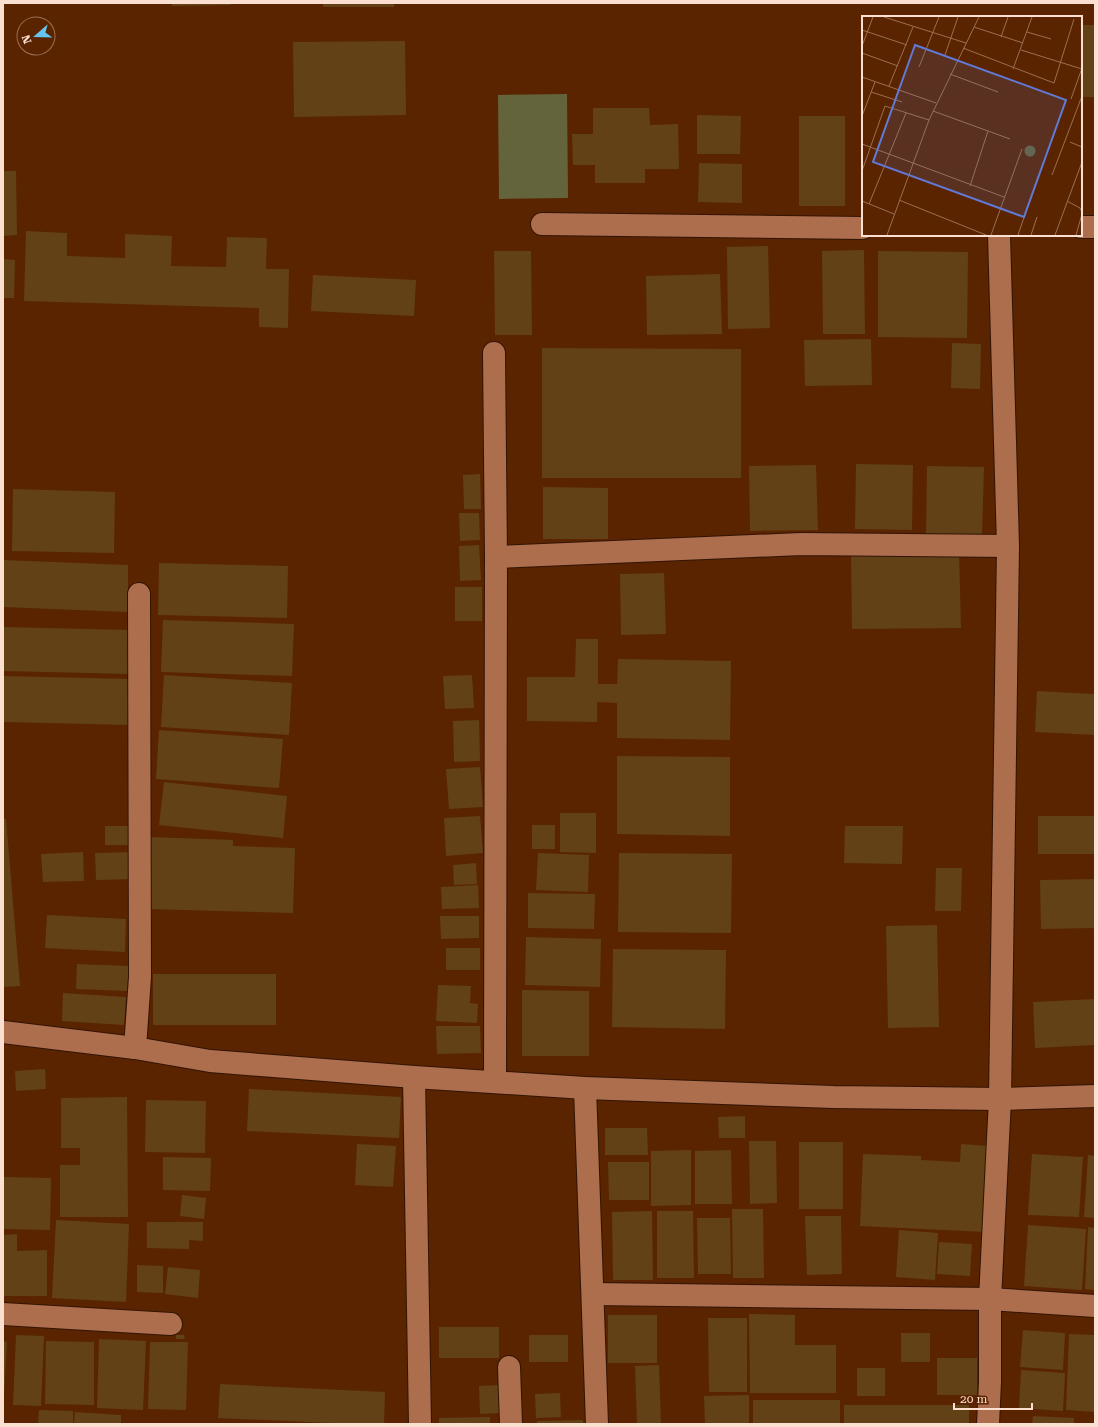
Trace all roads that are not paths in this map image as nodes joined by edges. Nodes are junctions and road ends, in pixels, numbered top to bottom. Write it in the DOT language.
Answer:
graph roads {
  1 [pos="542,224"];
  2 [pos="1082,227"];
  3 [pos="1095,227"];
  4 [pos="862,228"];
  5 [pos="999,236"];
  6 [pos="494,353"];
  7 [pos="1008,546"];
  8 [pos="496,557"];
  9 [pos="139,594"];
  10 [pos="3,1032"];
  11 [pos="135,1048"];
  12 [pos="414,1077"];
  13 [pos="495,1082"];
  14 [pos="585,1088"];
  15 [pos="1095,1096"];
  16 [pos="1000,1099"];
  17 [pos="593,1294"];
  18 [pos="990,1299"];
  19 [pos="1095,1306"];
  20 [pos="3,1314"];
  21 [pos="171,1324"];
  22 [pos="509,1367"];
  23 [pos="420,1424"];
  24 [pos="511,1424"];
  25 [pos="596,1424"];
  26 [pos="988,1424"];
  1 -- 4 [label="street"];
  2 -- 3 [label="street"];
  5 -- 7 [label="street"];
  6 -- 8 [label="street"];
  7 -- 8 [label="street"];
  7 -- 16 [label="street"];
  8 -- 13 [label="street"];
  9 -- 11 [label="street"];
  10 -- 11 [label="street"];
  11 -- 12 [label="street"];
  12 -- 13 [label="street"];
  12 -- 23 [label="street"];
  13 -- 14 [label="street"];
  14 -- 16 [label="street"];
  14 -- 17 [label="street"];
  15 -- 16 [label="street"];
  16 -- 18 [label="street"];
  17 -- 18 [label="street"];
  17 -- 25 [label="street"];
  18 -- 19 [label="street"];
  18 -- 26 [label="street"];
  20 -- 21 [label="street"];
  22 -- 24 [label="street"];
}
